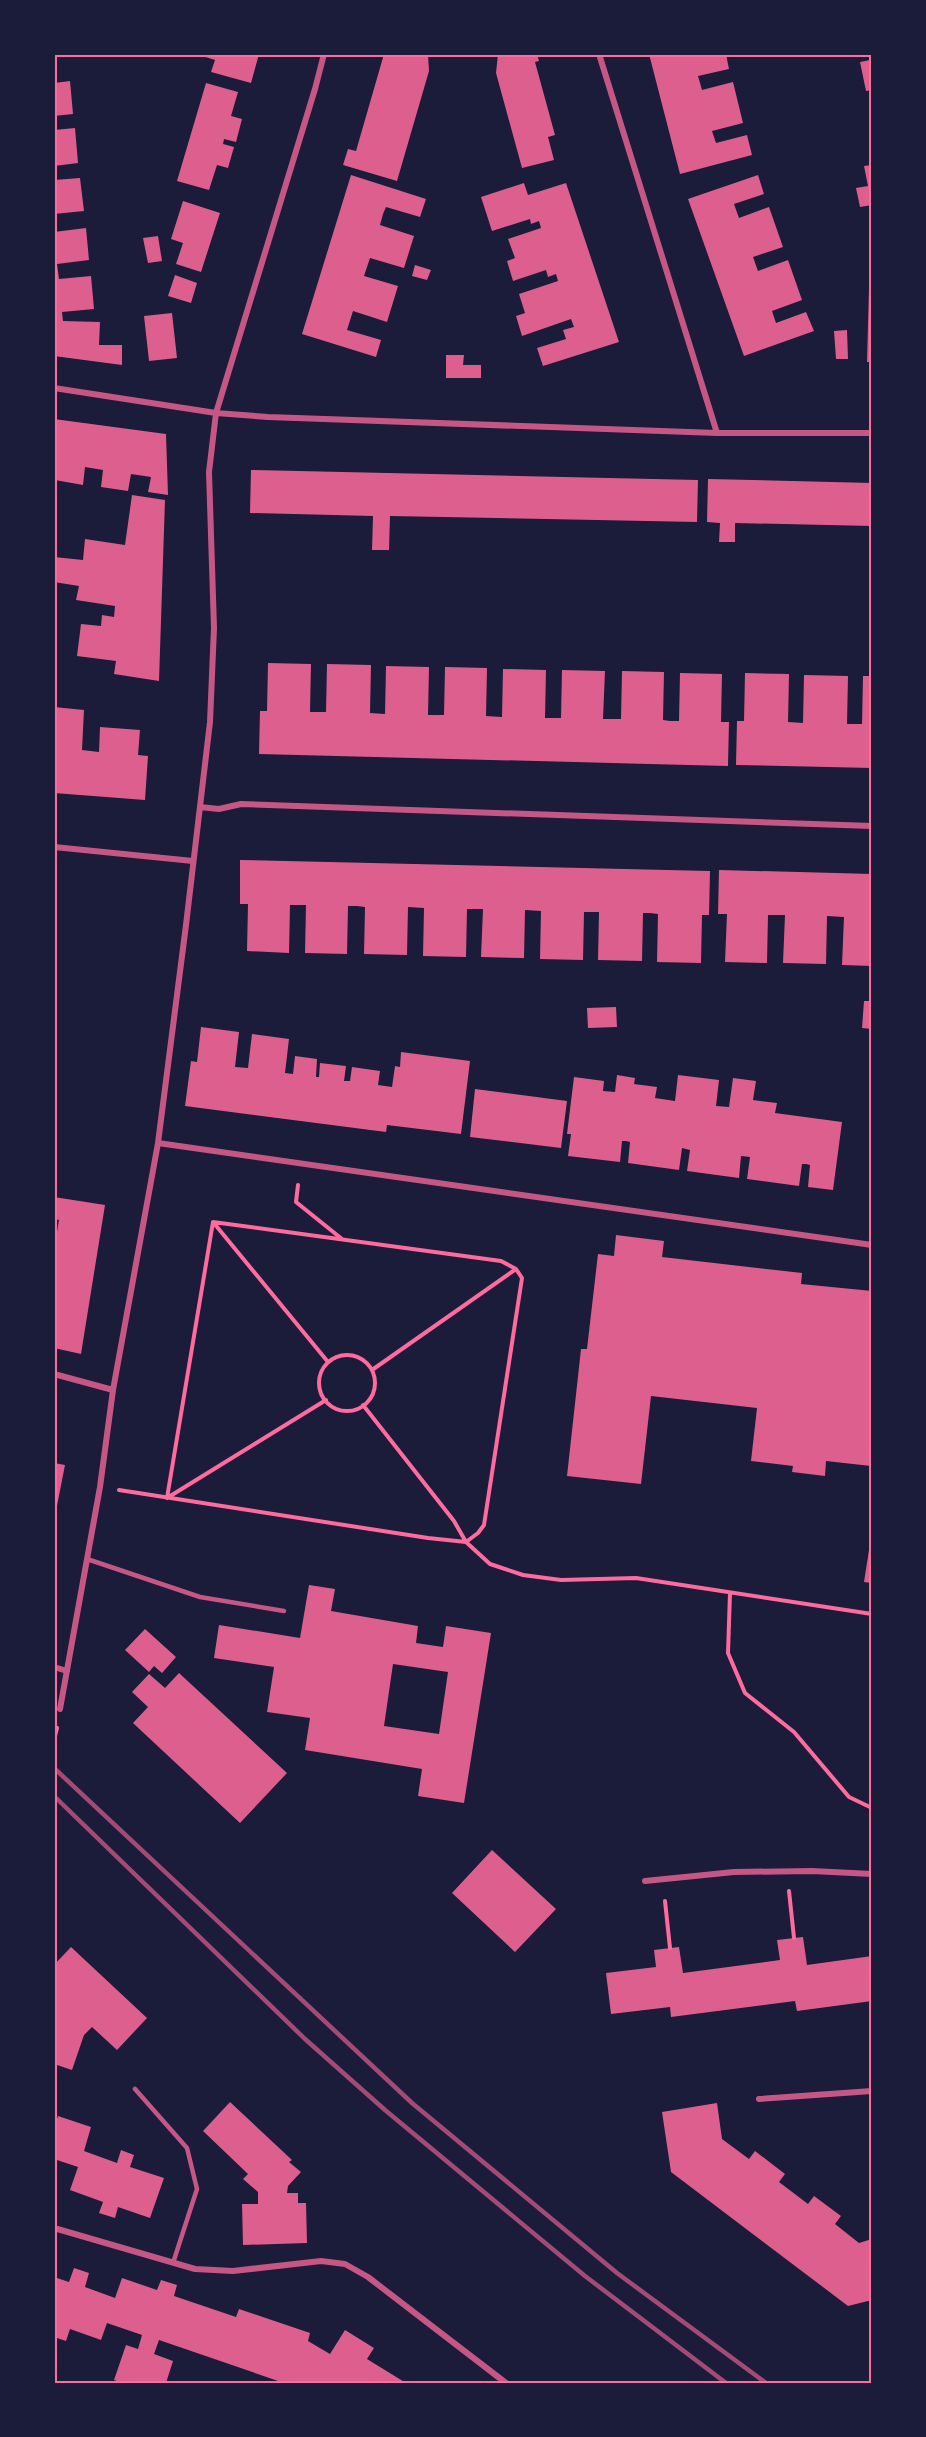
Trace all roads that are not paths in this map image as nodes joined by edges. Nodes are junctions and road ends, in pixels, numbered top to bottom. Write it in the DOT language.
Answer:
graph roads {
  1 [pos="324,54"];
  2 [pos="599,54"];
  3 [pos="54,388"];
  4 [pos="216,413"];
  5 [pos="717,432"];
  6 [pos="872,433"];
  7 [pos="200,807"];
  8 [pos="872,825"];
  9 [pos="54,847"];
  10 [pos="193,861"];
  11 [pos="158,1143"];
  12 [pos="872,1245"];
  13 [pos="54,1374"];
  14 [pos="113,1390"];
  15 [pos="87,1559"];
  16 [pos="284,1611"];
  17 [pos="54,1667"];
  18 [pos="67,1671"];
  19 [pos="60,1709"];
  20 [pos="872,1874"];
  21 [pos="645,1881"];
  22 [pos="135,2089"];
  23 [pos="872,2091"];
  24 [pos="759,2098"];
  25 [pos="54,2228"];
  26 [pos="173,2263"];
  27 [pos="506,2383"];
  1 -- 4 [label="street"];
  2 -- 5 [label="street"];
  3 -- 4 [label="street"];
  4 -- 5 [label="street"];
  4 -- 7 [label="street"];
  5 -- 6 [label="street"];
  7 -- 8 [label="street"];
  7 -- 10 [label="street"];
  9 -- 10 [label="street"];
  10 -- 11 [label="street"];
  11 -- 12 [label="street"];
  11 -- 14 [label="street"];
  13 -- 14 [label="street"];
  14 -- 15 [label="street"];
  15 -- 16 [label="lane"];
  15 -- 18 [label="street"];
  17 -- 18 [label="street"];
  18 -- 19 [label="street"];
  20 -- 21 [label="street"];
  22 -- 26 [label="lane"];
  23 -- 24 [label="street"];
  25 -- 26 [label="street"];
  26 -- 27 [label="street"];
}
